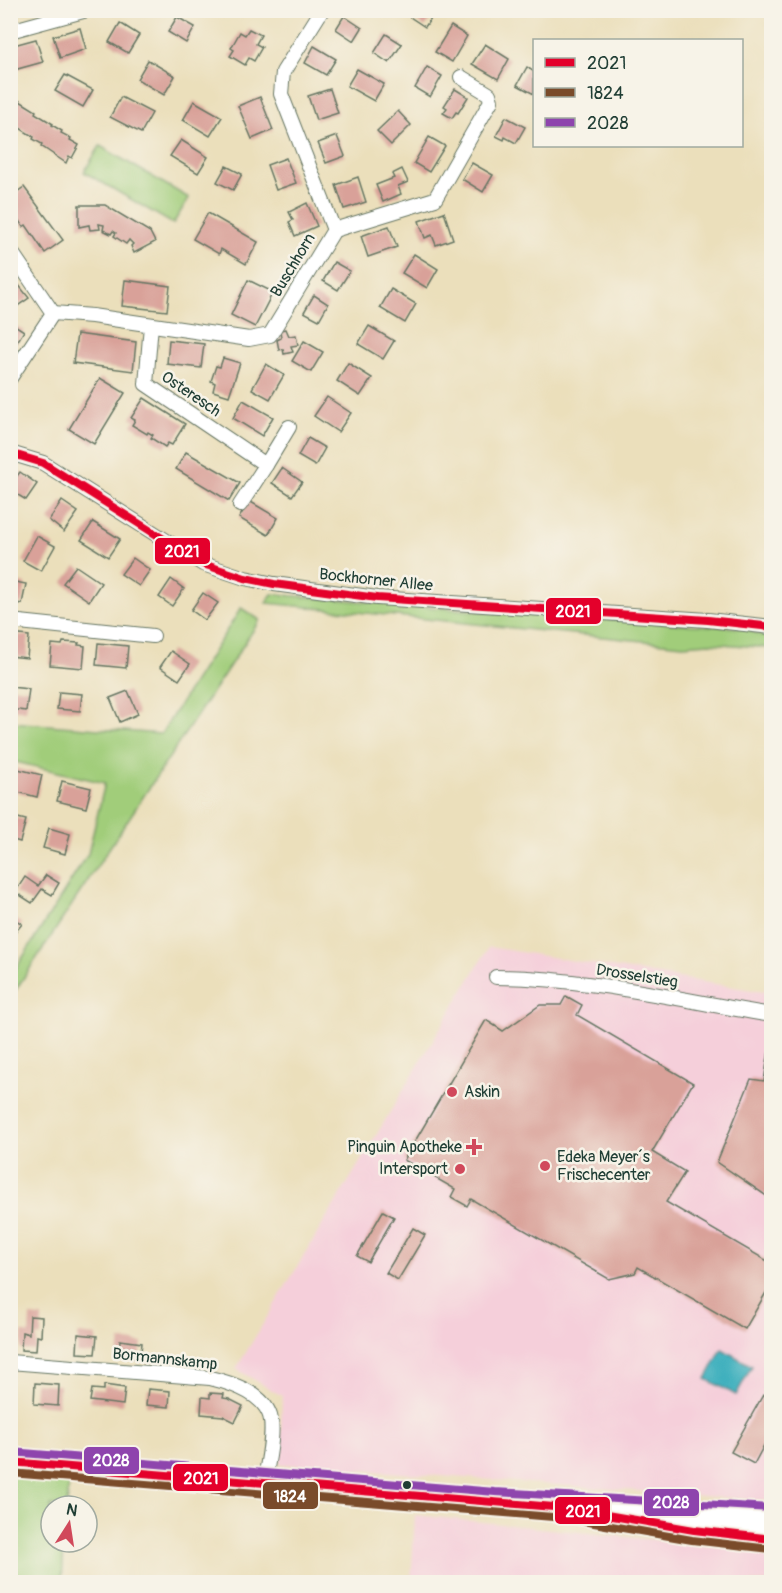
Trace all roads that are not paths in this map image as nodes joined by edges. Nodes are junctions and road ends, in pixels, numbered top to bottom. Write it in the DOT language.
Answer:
graph roads {
  1 [pos="87,10"];
  2 [pos="322,10"];
  3 [pos="10,32"];
  4 [pos="461,77"];
  5 [pos="334,230"];
  6 [pos="10,250"];
  7 [pos="53,313"];
  8 [pos="151,325"];
  9 [pos="10,378"];
  10 [pos="289,427"];
  11 [pos="10,453"];
  12 [pos="266,465"];
  13 [pos="240,505"];
  14 [pos="10,621"];
  15 [pos="771,627"];
  16 [pos="153,636"];
  17 [pos="496,977"];
  18 [pos="771,1015"];
  19 [pos="10,1362"];
  20 [pos="10,1462"];
  21 [pos="264,1484"];
  22 [pos="566,1508"];
  23 [pos="771,1519"];
  24 [pos="771,1539"];
  1 -- 3 [label="street"];
  2 -- 5 [label="street, Buschhorn"];
  4 -- 5 [label="street"];
  5 -- 8 [label="street, Buschhorn"];
  6 -- 7 [label="street"];
  7 -- 8 [label="street, Buschhorn"];
  7 -- 9 [label="street"];
  8 -- 12 [label="street, Osteresch"];
  10 -- 12 [label="street"];
  11 -- 15 [label="street, Bockhorner Allee"];
  12 -- 13 [label="street"];
  14 -- 16 [label="street"];
  17 -- 18 [label="street, Drosselstieg"];
  19 -- 21 [label="street, Bormannskamp"];
  20 -- 21 [label="main road"];
  21 -- 22 [label="main road"];
  22 -- 23 [label="main road"];
  22 -- 24 [label="main road"];
}
